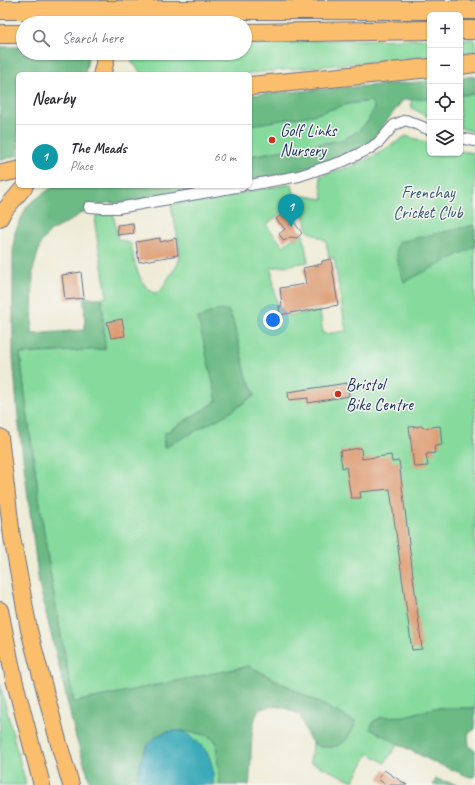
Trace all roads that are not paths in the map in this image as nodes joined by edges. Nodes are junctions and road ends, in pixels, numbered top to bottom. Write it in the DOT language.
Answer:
graph roads {
  1 [pos="109,0"];
  2 [pos="0,10"];
  3 [pos="475,10"];
  4 [pos="109,16"];
  5 [pos="427,30"];
  6 [pos="463,30"];
  7 [pos="475,30"];
  8 [pos="252,33"];
  9 [pos="0,34"];
  10 [pos="16,34"];
  11 [pos="105,60"];
  12 [pos="475,63"];
  13 [pos="463,65"];
  14 [pos="427,68"];
  15 [pos="102,72"];
  16 [pos="252,86"];
  17 [pos="427,129"];
  18 [pos="463,139"];
  19 [pos="475,142"];
  20 [pos="16,170"];
  21 [pos="0,174"];
  22 [pos="252,184"];
  23 [pos="22,188"];
  24 [pos="231,188"];
  25 [pos="89,207"];
  26 [pos="0,218"];
  27 [pos="0,437"];
  28 [pos="0,610"];
  29 [pos="42,785"];
  30 [pos="71,785"];
  1 -- 4 [label="highway"];
  2 -- 3 [label="highway, bridge"];
  5 -- 8 [label="highway"];
  6 -- 7 [label="highway"];
  9 -- 10 [label="highway"];
  11 -- 15 [label="highway"];
  12 -- 13 [label="highway"];
  14 -- 16 [label="highway"];
  17 -- 22 [label="street"];
  18 -- 19 [label="street"];
  20 -- 21 [label="highway"];
  23 -- 26 [label="main road"];
  24 -- 25 [label="street"];
  27 -- 30 [label="main road"];
  28 -- 29 [label="main road"];
}
